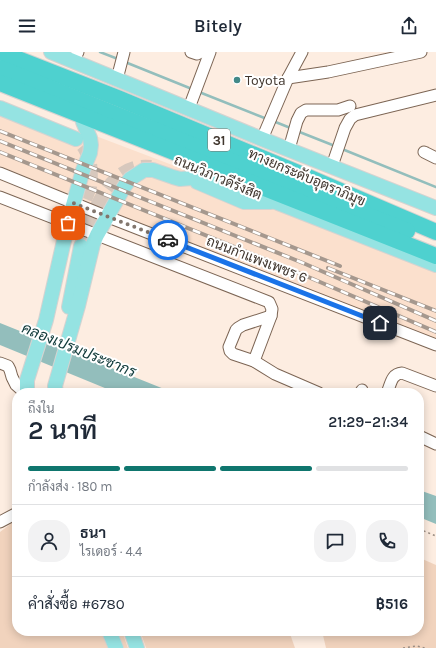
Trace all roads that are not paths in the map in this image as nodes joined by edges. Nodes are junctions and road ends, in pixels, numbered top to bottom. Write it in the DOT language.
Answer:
graph roads {
  1 [pos="0,52"];
  2 [pos="22,52"];
  3 [pos="191,52"];
  4 [pos="201,52"];
  5 [pos="210,52"];
  6 [pos="302,52"];
  7 [pos="421,52"];
  8 [pos="56,53"];
  9 [pos="124,54"];
  10 [pos="75,56"];
  11 [pos="0,68"];
  12 [pos="118,73"];
  13 [pos="288,78"];
  14 [pos="0,83"];
  15 [pos="0,90"];
  16 [pos="436,95"];
  17 [pos="191,103"];
  18 [pos="350,106"];
  19 [pos="0,108"];
  20 [pos="83,122"];
  21 [pos="265,132"];
  22 [pos="76,139"];
  23 [pos="291,143"];
  24 [pos="424,152"];
  25 [pos="436,158"];
  26 [pos="334,161"];
  27 [pos="0,173"];
  28 [pos="218,176"];
  29 [pos="197,182"];
  30 [pos="0,197"];
  31 [pos="73,203"];
  32 [pos="278,203"];
  33 [pos="436,208"];
  34 [pos="108,217"];
  35 [pos="54,218"];
  36 [pos="68,223"];
  37 [pos="436,223"];
  38 [pos="436,232"];
  39 [pos="97,235"];
  40 [pos="436,243"];
  41 [pos="71,244"];
  42 [pos="436,256"];
  43 [pos="436,265"];
  44 [pos="271,316"];
  45 [pos="71,329"];
  46 [pos="436,345"];
  47 [pos="254,361"];
  48 [pos="0,363"];
  49 [pos="436,386"];
  50 [pos="24,388"];
  51 [pos="26,388"];
  52 [pos="56,388"];
  53 [pos="307,388"];
  54 [pos="389,388"];
  55 [pos="424,438"];
  56 [pos="436,444"];
  57 [pos="12,516"];
  58 [pos="0,522"];
  59 [pos="111,636"];
  60 [pos="133,636"];
  61 [pos="116,648"];
  62 [pos="138,648"];
  1 -- 38 [label="highway, ทางยกระดับอุตราภิมุข / 31"];
  2 -- 37 [label="highway, 31"];
  3 -- 4 [label="street"];
  5 -- 17 [label="street"];
  6 -- 13 [label="street"];
  7 -- 13 [label="street"];
  8 -- 10 [label="main road, 31"];
  9 -- 12 [label="street"];
  10 -- 12 [label="main road, 31"];
  11 -- 40 [label="highway, ทางยกระดับอุตราภิมุข / 31"];
  12 -- 17 [label="main road, 31"];
  13 -- 21 [label="street"];
  14 -- 42 [label="highway, ถนนวิภาวดีรังสิต / 31"];
  15 -- 20 [label="main road, ถนนวิภาวดีรังสิต / 31"];
  16 -- 26 [label="street"];
  17 -- 21 [label="main road, 31"];
  18 -- 23 [label="street"];
  19 -- 22 [label="main road"];
  20 -- 28 [label="main road, ถนนวิภาวดีรังสิต / 31"];
  20 -- 31 [label="main road"];
  21 -- 23 [label="main road, 31"];
  23 -- 26 [label="main road, 31"];
  24 -- 25 [label="street"];
  26 -- 33 [label="main road, 31"];
  27 -- 31 [label="street, ถนนกำแพงเพชร 6"];
  28 -- 32 [label="main road, ถนนวิภาวดีรังสิต / 31"];
  28 -- 34 [label="main road"];
  29 -- 32 [label="main road"];
  30 -- 35 [label="street"];
  31 -- 34 [label="street, ถนนกำแพงเพชร 6"];
  31 -- 36 [label="main road"];
  32 -- 43 [label="main road, ถนนวิภาวดีรังสิต / 31"];
  34 -- 39 [label="main road"];
  34 -- 46 [label="street, ถนนกำแพงเพชร 6"];
  35 -- 36 [label="street"];
  35 -- 41 [label="street"];
  36 -- 39 [label="street"];
  36 -- 41 [label="main road"];
  39 -- 44 [label="street"];
  39 -- 45 [label="main road"];
  41 -- 45 [label="main road"];
  41 -- 51 [label="main road"];
  44 -- 47 [label="street"];
  44 -- 47 [label="street"];
  45 -- 52 [label="main road"];
  47 -- 53 [label="street"];
  48 -- 50 [label="street"];
  49 -- 54 [label="street"];
  55 -- 56 [label="street"];
  57 -- 58 [label="street"];
  59 -- 61 [label="main road"];
  60 -- 62 [label="main road"];
}
